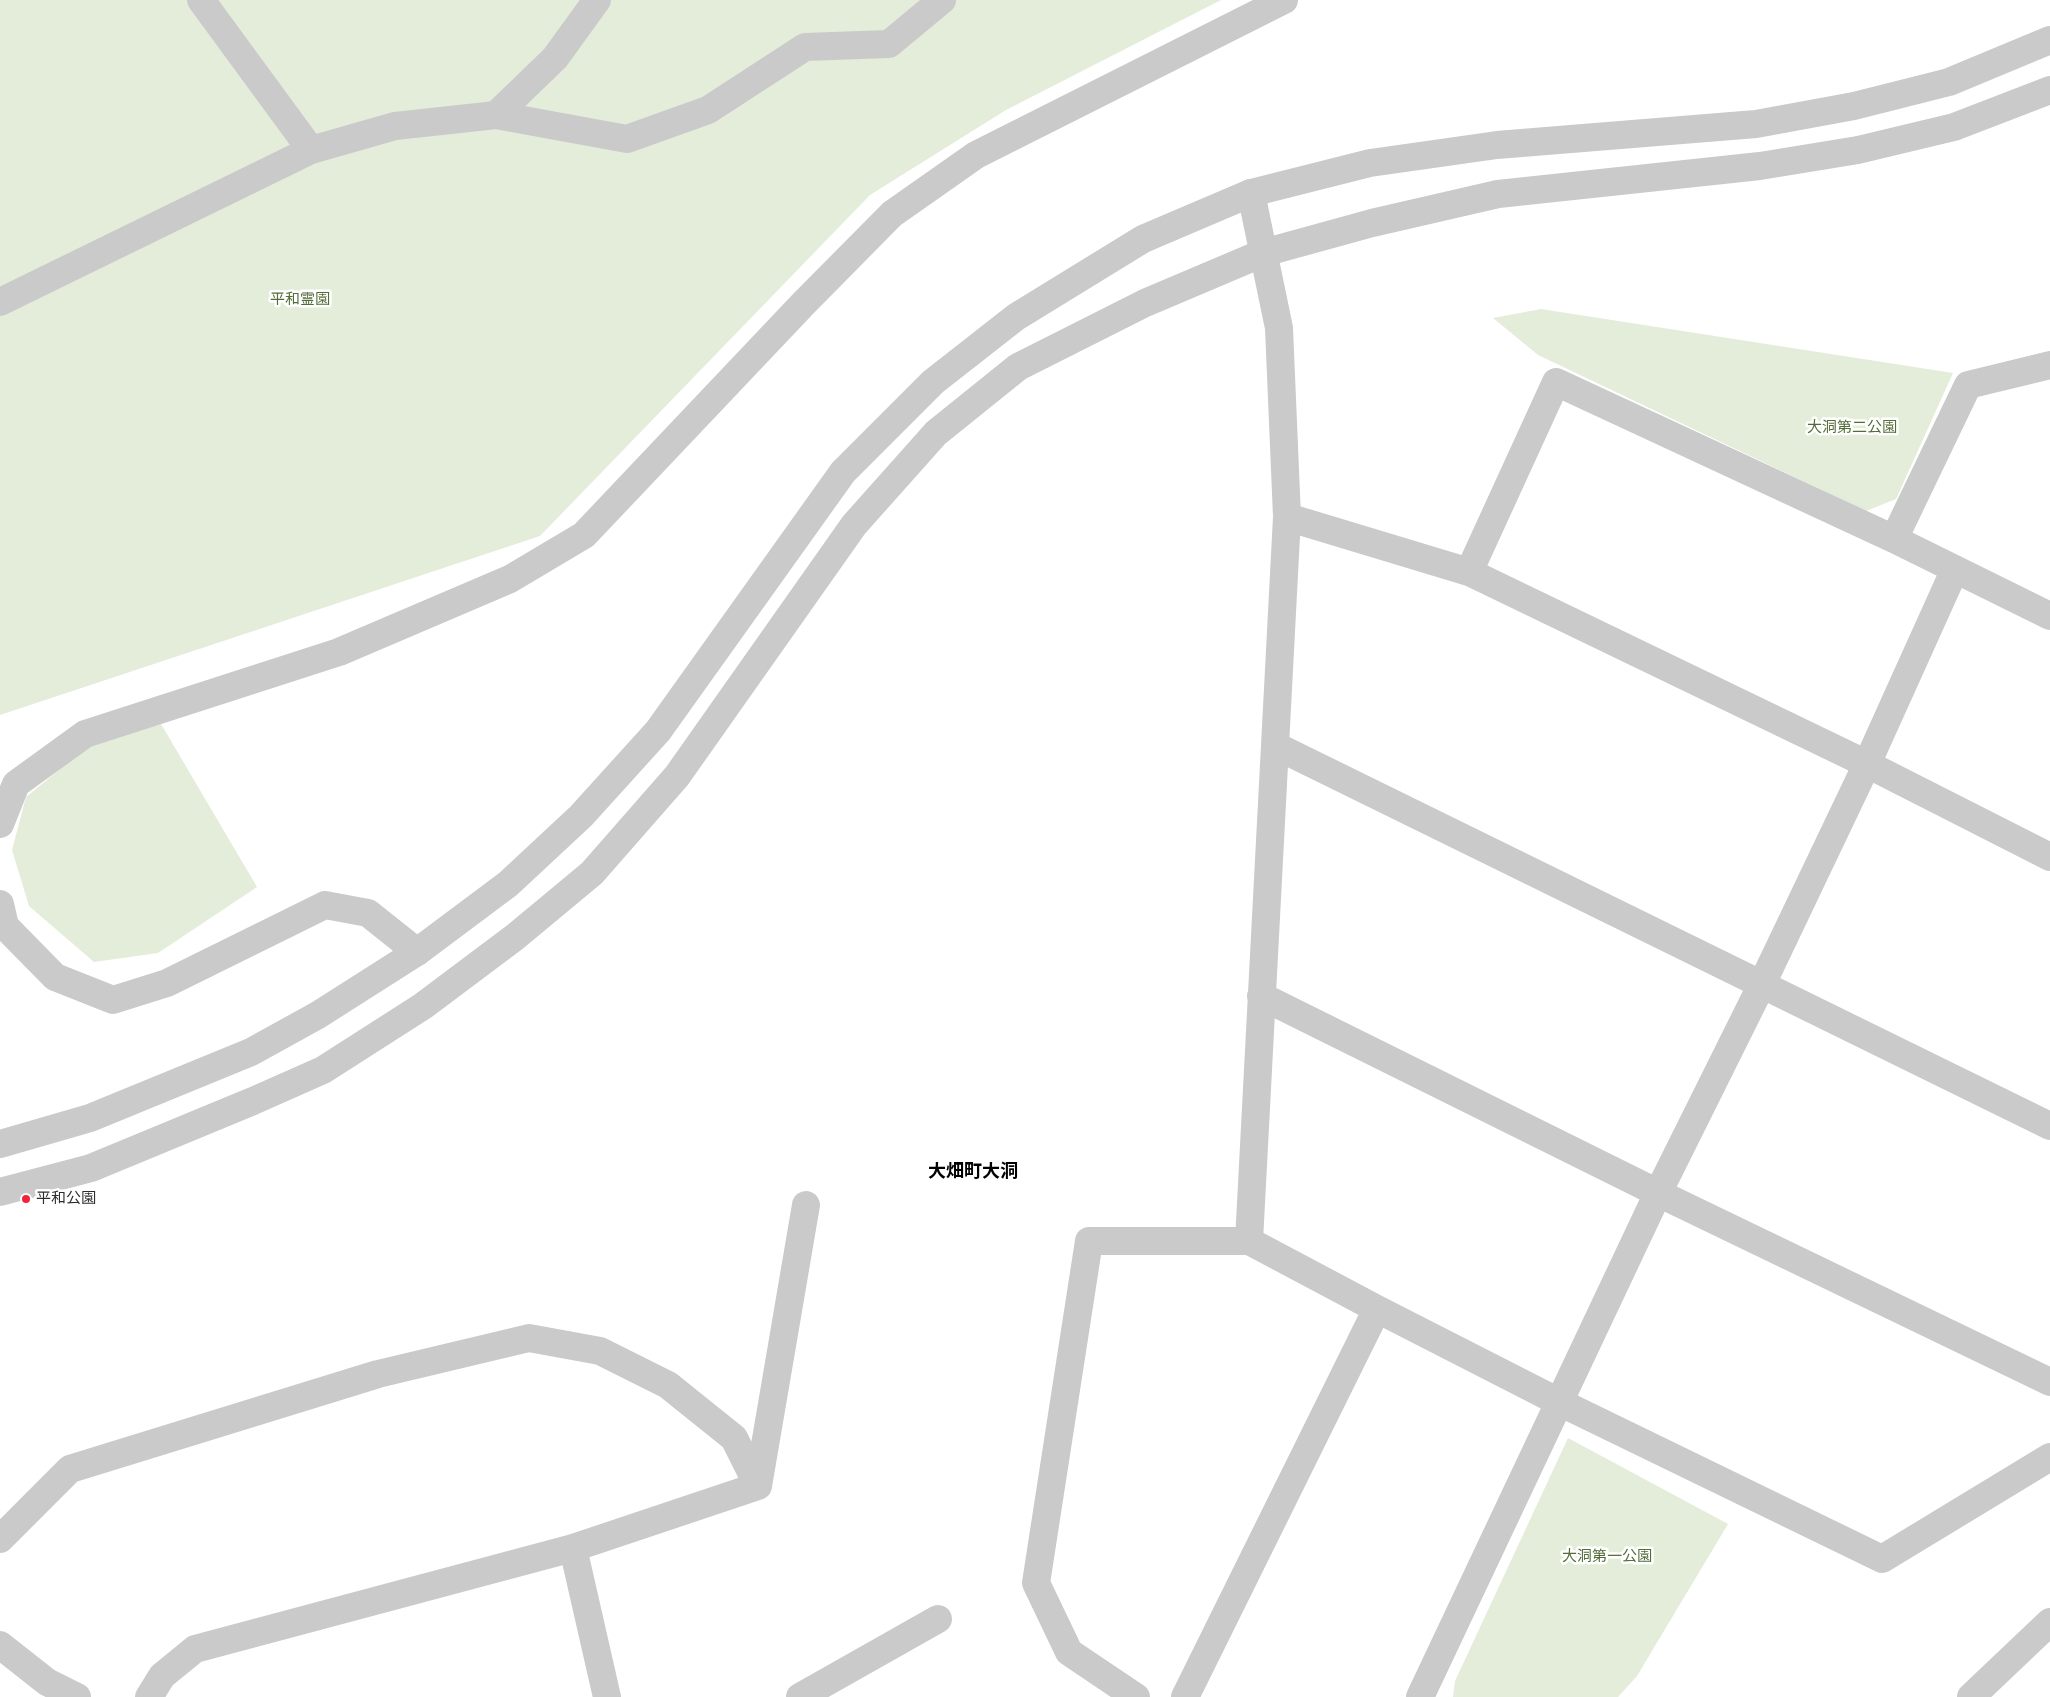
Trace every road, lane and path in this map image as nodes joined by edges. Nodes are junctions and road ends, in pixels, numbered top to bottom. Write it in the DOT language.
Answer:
graph roads {
  1 [pos="201,0"];
  2 [pos="597,0"];
  3 [pos="942,0"];
  4 [pos="1284,0"];
  5 [pos="2050,40"];
  6 [pos="2050,90"];
  7 [pos="496,116"];
  8 [pos="311,150"];
  9 [pos="1251,193"];
  10 [pos="1263,253"];
  11 [pos="0,302"];
  12 [pos="2050,365"];
  13 [pos="1287,517"];
  14 [pos="1894,539"];
  15 [pos="1955,568"];
  16 [pos="1469,572"];
  17 [pos="2050,616"];
  18 [pos="1276,746"];
  19 [pos="1867,764"];
  20 [pos="0,824"];
  21 [pos="2050,857"];
  22 [pos="0,904"];
  23 [pos="418,952"];
  24 [pos="1762,984"];
  25 [pos="1261,996"];
  26 [pos="2050,1126"];
  27 [pos="0,1144"];
  28 [pos="0,1192"];
  29 [pos="1658,1193"];
  30 [pos="806,1206"];
  31 [pos="1249,1241"];
  32 [pos="1377,1309"];
  33 [pos="2050,1382"];
  34 [pos="1558,1402"];
  35 [pos="2050,1457"];
  36 [pos="758,1486"];
  37 [pos="0,1539"];
  38 [pos="573,1548"];
  39 [pos="938,1619"];
  40 [pos="2050,1622"];
  41 [pos="0,1645"];
  42 [pos="77,1697"];
  43 [pos="149,1697"];
  44 [pos="607,1697"];
  45 [pos="800,1697"];
  46 [pos="1136,1697"];
  47 [pos="1184,1697"];
  48 [pos="1420,1697"];
  49 [pos="1971,1697"];
  1 -- 8 [label="street"];
  2 -- 7 [label="street"];
  3 -- 7 [label="street"];
  4 -- 20 [label="street"];
  5 -- 9 [label="street"];
  6 -- 10 [label="street"];
  7 -- 8 [label="street"];
  8 -- 11 [label="street"];
  9 -- 10 [label="street"];
  9 -- 23 [label="street"];
  10 -- 13 [label="street"];
  10 -- 28 [label="street"];
  12 -- 14 [label="street"];
  13 -- 16 [label="street"];
  13 -- 18 [label="street"];
  14 -- 15 [label="street"];
  14 -- 16 [label="street"];
  15 -- 17 [label="street"];
  15 -- 19 [label="street"];
  16 -- 19 [label="street"];
  18 -- 24 [label="street"];
  18 -- 25 [label="street"];
  19 -- 21 [label="street"];
  19 -- 24 [label="street"];
  22 -- 23 [label="street"];
  23 -- 27 [label="street"];
  24 -- 26 [label="street"];
  24 -- 29 [label="street"];
  25 -- 29 [label="street"];
  25 -- 31 [label="street"];
  29 -- 33 [label="street"];
  29 -- 34 [label="street"];
  30 -- 36 [label="street"];
  31 -- 32 [label="street"];
  31 -- 46 [label="street"];
  32 -- 34 [label="street"];
  32 -- 47 [label="street"];
  34 -- 35 [label="street"];
  34 -- 48 [label="street"];
  36 -- 37 [label="street"];
  36 -- 38 [label="street"];
  38 -- 43 [label="street"];
  38 -- 44 [label="street"];
  39 -- 45 [label="street"];
  40 -- 49 [label="street"];
  41 -- 42 [label="street"];
}
